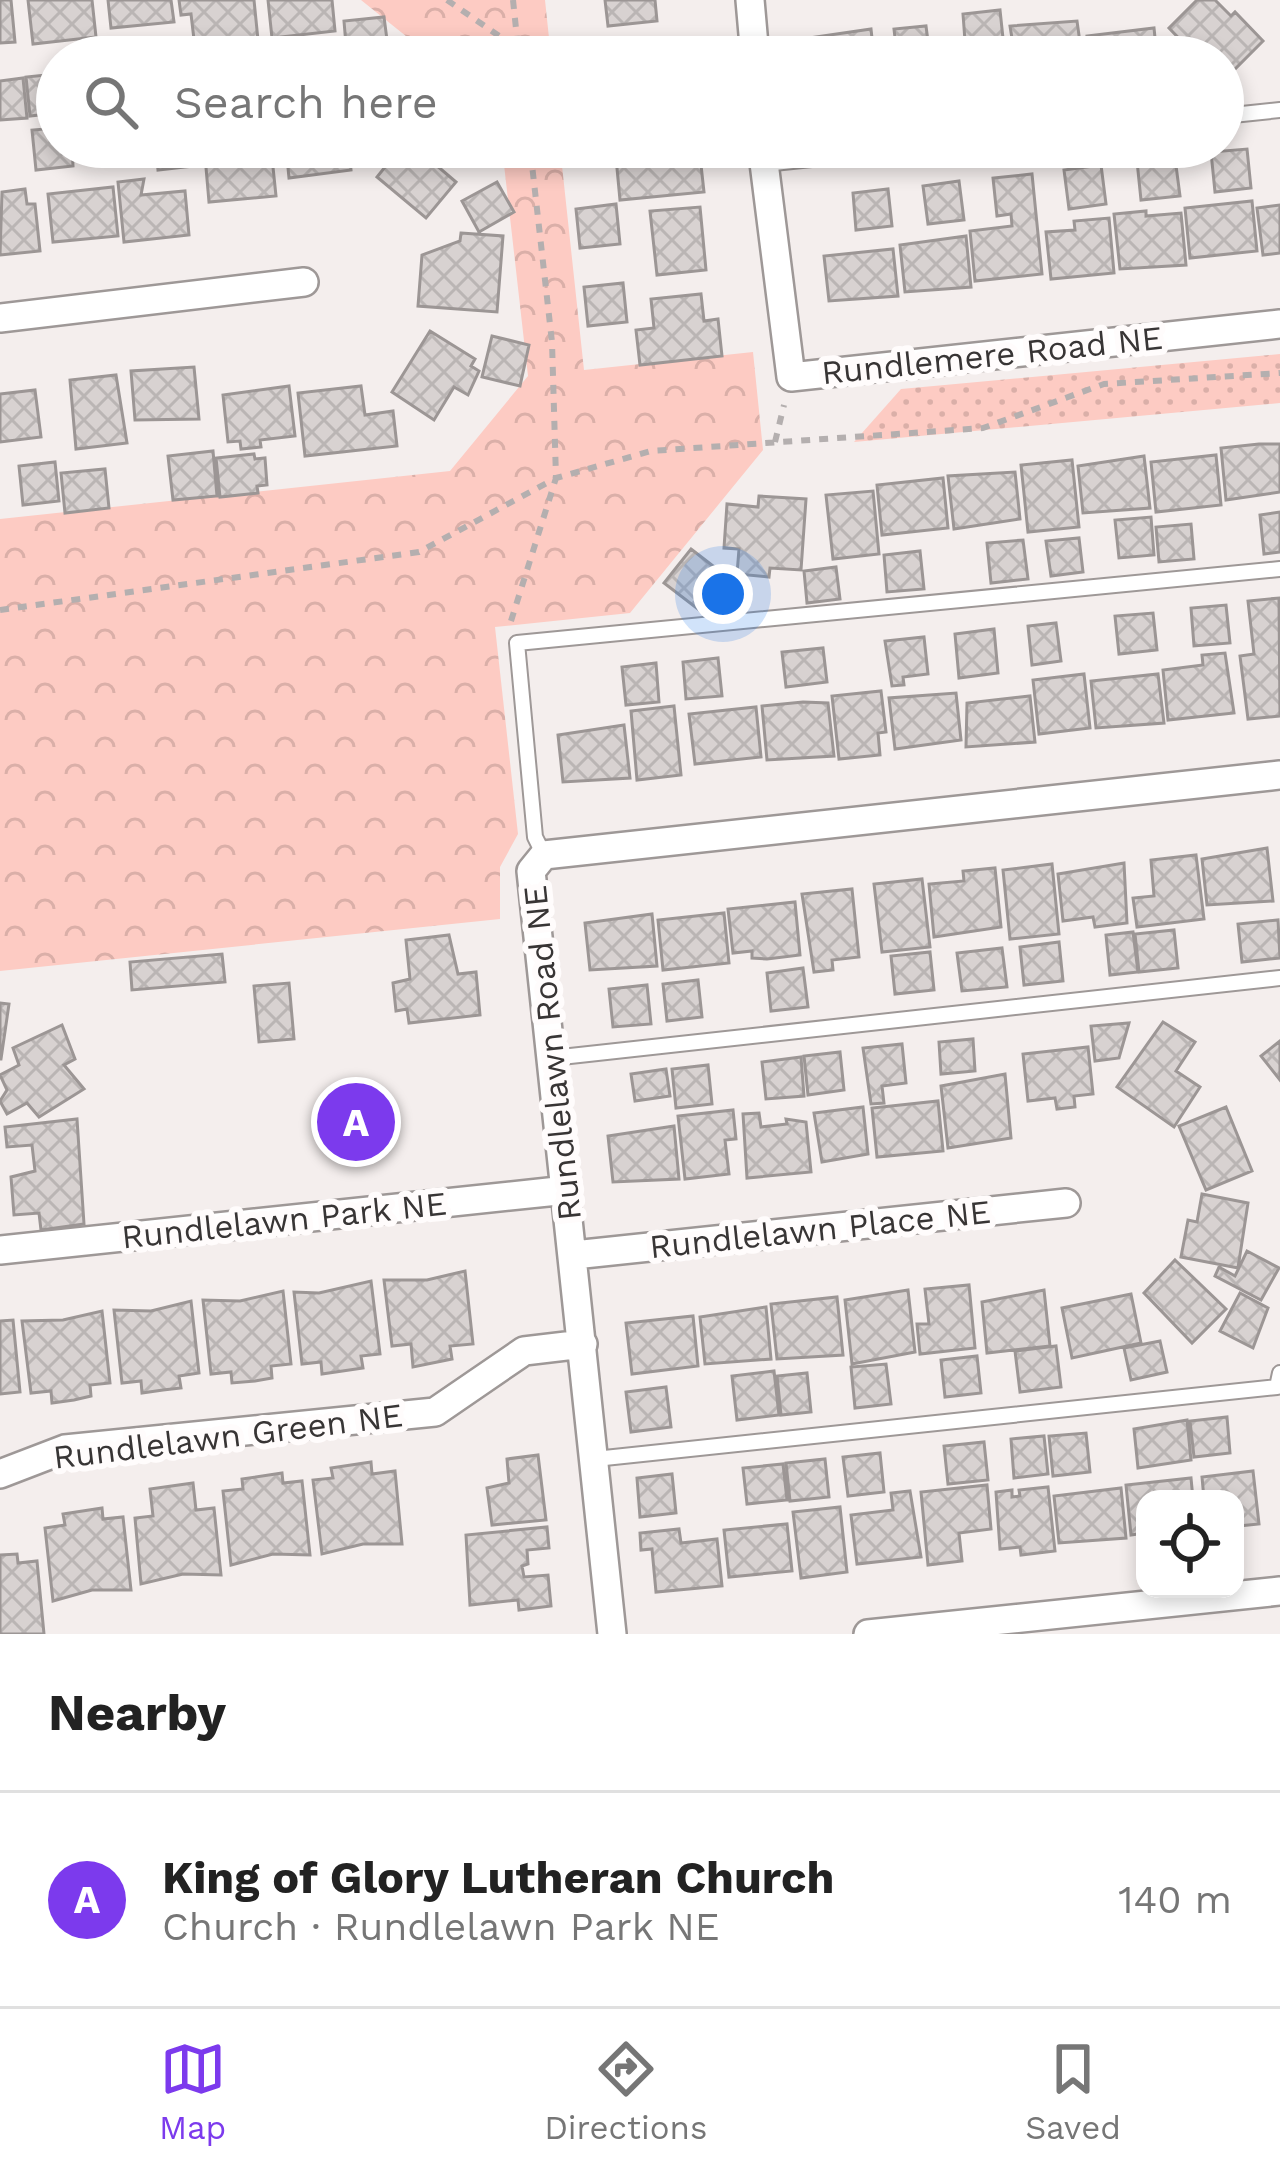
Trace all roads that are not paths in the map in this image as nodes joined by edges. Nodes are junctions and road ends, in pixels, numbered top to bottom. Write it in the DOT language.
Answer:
graph roads {
  1 [pos="750,0"];
  2 [pos="753,36"];
  3 [pos="1280,110"];
  4 [pos="1244,114"];
  5 [pos="765,168"];
  6 [pos="304,282"];
  7 [pos="0,318"];
  8 [pos="1280,325"];
  9 [pos="1280,569"];
  10 [pos="1280,775"];
  11 [pos="544,856"];
  12 [pos="1280,978"];
  13 [pos="552,1058"];
  14 [pos="567,1190"];
  15 [pos="1066,1203"];
  16 [pos="0,1250"];
  17 [pos="574,1255"];
  18 [pos="583,1344"];
  19 [pos="1280,1373"];
  20 [pos="595,1459"];
  21 [pos="0,1474"];
  22 [pos="1280,1592"];
  23 [pos="612,1634"];
  24 [pos="868,1634"];
  1 -- 2 [label="street"];
  3 -- 4 [label="lane"];
  5 -- 8 [label="street, Rundlemere Road NE"];
  6 -- 7 [label="street"];
  9 -- 11 [label="lane"];
  10 -- 11 [label="street, Rundlelawn Road NE"];
  11 -- 13 [label="street, Rundlelawn Road NE"];
  12 -- 13 [label="lane"];
  13 -- 14 [label="street, Rundlelawn Road NE"];
  14 -- 16 [label="street, Rundlelawn Park NE"];
  14 -- 17 [label="street, Rundlelawn Road NE"];
  15 -- 17 [label="street, Rundlelawn Place NE"];
  17 -- 18 [label="street, Rundlelawn Road NE"];
  18 -- 20 [label="street, Rundlelawn Road NE"];
  18 -- 21 [label="street, Rundlelawn Green NE"];
  19 -- 20 [label="lane"];
  20 -- 23 [label="street, Rundlelawn Road NE"];
  22 -- 24 [label="street"];
}
